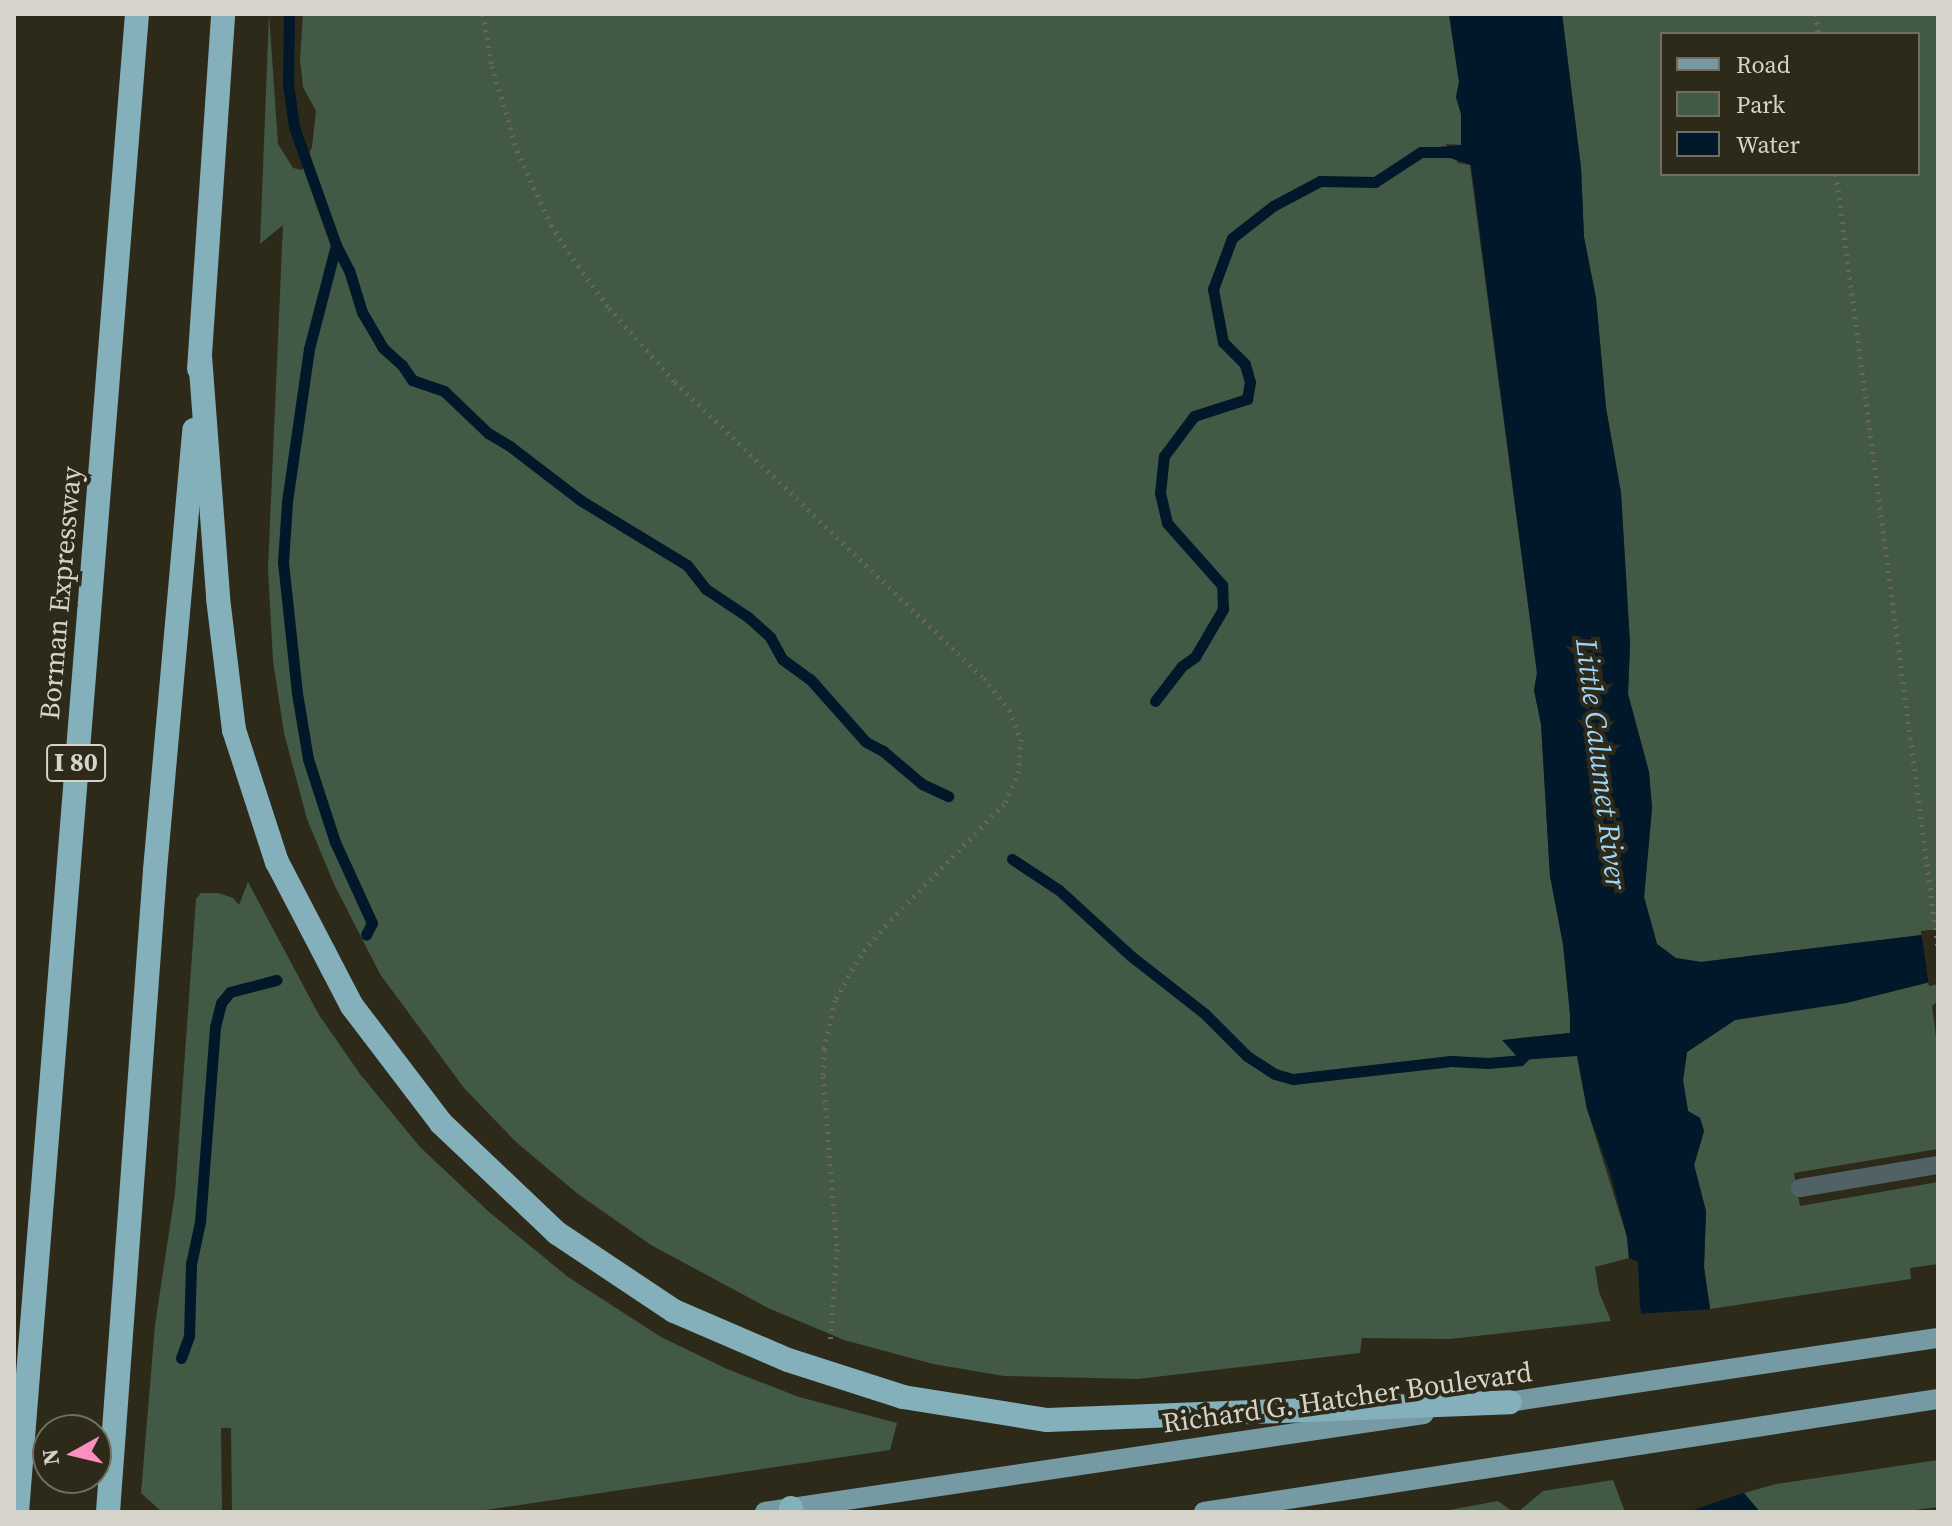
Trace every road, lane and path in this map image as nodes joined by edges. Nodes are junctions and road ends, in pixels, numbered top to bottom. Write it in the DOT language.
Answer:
graph roads {
  1 [pos="137,14"];
  2 [pos="223,14"];
  3 [pos="483,14"];
  4 [pos="1836,176"];
  5 [pos="200,356"];
  6 [pos="1938,948"];
  7 [pos="1938,1165"];
  8 [pos="1800,1188"];
  9 [pos="1938,1338"];
  10 [pos="827,1373"];
  11 [pos="1938,1399"];
  12 [pos="1510,1402"];
  13 [pos="792,1510"];
  14 [pos="17,1512"];
  15 [pos="108,1512"];
  16 [pos="765,1512"];
  17 [pos="1204,1512"];
  1 -- 14 [label="highway, Borman Expressway / I 80"];
  2 -- 5 [label="highway"];
  3 -- 10 [label="path"];
  4 -- 6 [label="path"];
  5 -- 10 [label="highway"];
  5 -- 15 [label="highway"];
  7 -- 8 [label="lane"];
  9 -- 12 [label="main road, Richard G. Hatcher Boulevard"];
  10 -- 12 [label="highway"];
  11 -- 17 [label="main road"];
  12 -- 13 [label="main road, Richard G. Hatcher Boulevard"];
  13 -- 16 [label="main road, Richard G. Hatcher Boulevard"];
}
